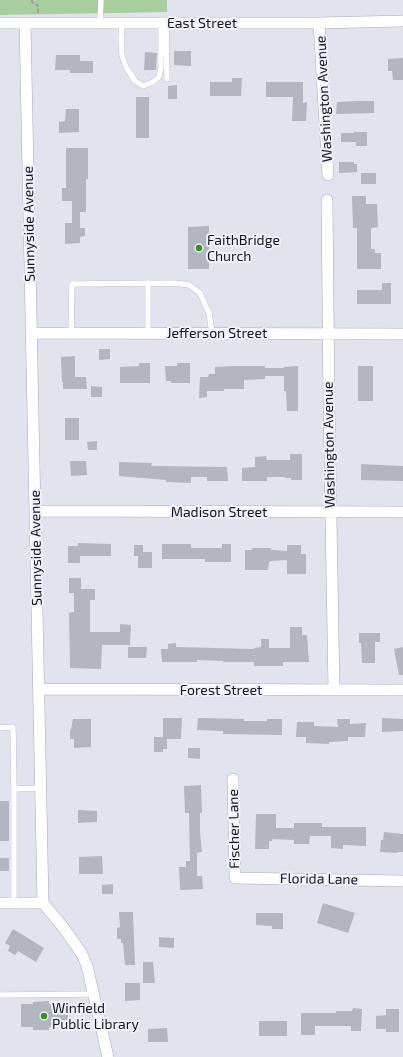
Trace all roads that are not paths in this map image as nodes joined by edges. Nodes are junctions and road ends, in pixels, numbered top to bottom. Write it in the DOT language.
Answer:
graph roads {
  1 [pos="101,0"];
  2 [pos="403,21"];
  3 [pos="0,23"];
  4 [pos="25,23"];
  5 [pos="100,23"];
  6 [pos="122,23"];
  7 [pos="164,23"];
  8 [pos="319,23"];
  9 [pos="167,80"];
  10 [pos="328,175"];
  11 [pos="327,200"];
  12 [pos="148,283"];
  13 [pos="31,333"];
  14 [pos="72,333"];
  15 [pos="148,333"];
  16 [pos="212,333"];
  17 [pos="328,334"];
  18 [pos="403,334"];
  19 [pos="35,511"];
  20 [pos="330,512"];
  21 [pos="403,512"];
  22 [pos="38,689"];
  23 [pos="334,690"];
  24 [pos="403,690"];
  25 [pos="0,728"];
  26 [pos="233,779"];
  27 [pos="14,788"];
  28 [pos="40,788"];
  29 [pos="234,878"];
  30 [pos="403,881"];
  31 [pos="0,903"];
  32 [pos="14,903"];
  33 [pos="43,903"];
  34 [pos="94,994"];
  35 [pos="0,995"];
  36 [pos="108,1057"];
  1 -- 5 [label="lane"];
  2 -- 8 [label="street, East Street"];
  3 -- 4 [label="street, East Street"];
  4 -- 5 [label="street, East Street"];
  4 -- 13 [label="street, Sunnyside Avenue"];
  5 -- 6 [label="street, East Street"];
  6 -- 7 [label="street, East Street"];
  6 -- 7 [label="lane"];
  7 -- 8 [label="street, East Street"];
  7 -- 9 [label="lane"];
  8 -- 10 [label="street, Washington Avenue"];
  11 -- 17 [label="street, Washington Avenue"];
  12 -- 14 [label="lane"];
  12 -- 15 [label="lane"];
  12 -- 16 [label="lane"];
  13 -- 14 [label="street, Jefferson Street"];
  13 -- 19 [label="street, Sunnyside Avenue"];
  14 -- 15 [label="street, Jefferson Street"];
  15 -- 16 [label="street, Jefferson Street"];
  16 -- 17 [label="street, Jefferson Street"];
  17 -- 18 [label="street, Jefferson Street"];
  17 -- 20 [label="street, Washington Avenue"];
  19 -- 20 [label="street, Madison Street"];
  19 -- 22 [label="street, Sunnyside Avenue"];
  20 -- 21 [label="street, Madison Street"];
  20 -- 23 [label="street, Washington Avenue"];
  22 -- 23 [label="street, Forest Street"];
  22 -- 28 [label="street, Sunnyside Avenue"];
  23 -- 24 [label="street, Forest Street"];
  25 -- 27 [label="lane"];
  26 -- 29 [label="street, Fischer Lane"];
  27 -- 28 [label="lane"];
  27 -- 32 [label="lane"];
  28 -- 33 [label="street, Sunnyside Avenue"];
  29 -- 30 [label="street, Florida Lane"];
  31 -- 32 [label="street"];
  32 -- 33 [label="street"];
  33 -- 34 [label="street"];
  34 -- 35 [label="lane"];
  34 -- 36 [label="street"];
}
